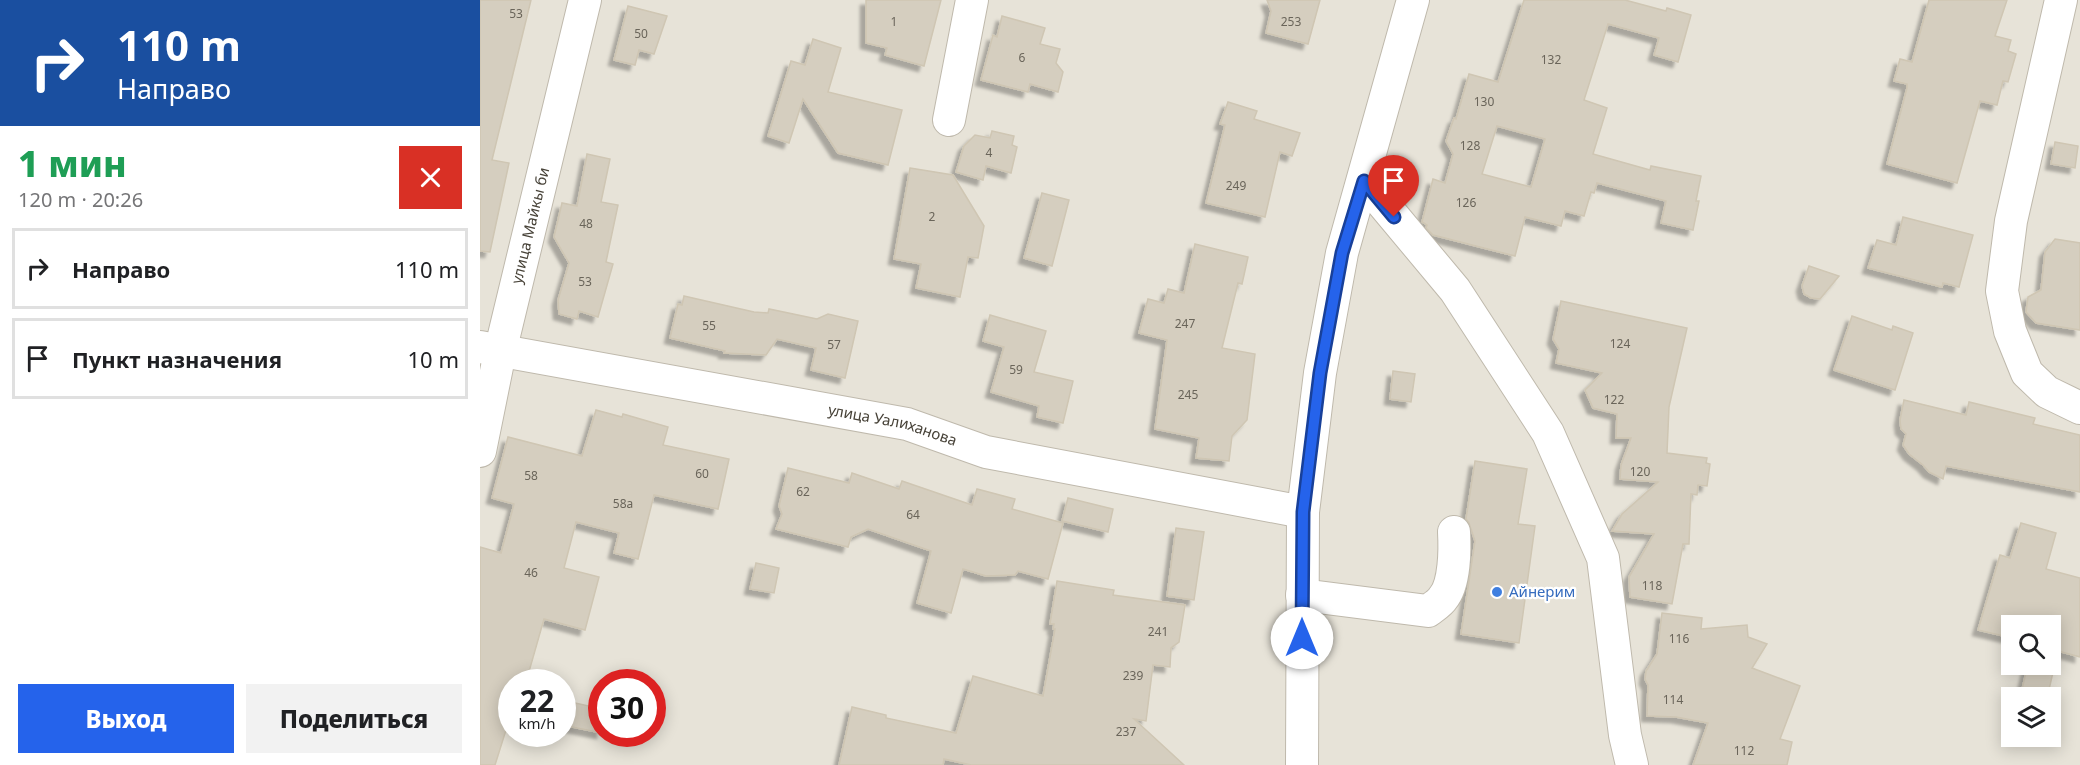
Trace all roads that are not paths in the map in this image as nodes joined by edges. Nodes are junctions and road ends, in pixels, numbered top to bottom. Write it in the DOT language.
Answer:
graph roads {
  1 [pos="585,0"];
  2 [pos="972,0"];
  3 [pos="1413,0"];
  4 [pos="2061,0"];
  5 [pos="949,120"];
  6 [pos="1364,181"];
  7 [pos="490,350"];
  8 [pos="2080,408"];
  9 [pos="480,451"];
  10 [pos="1303,512"];
  11 [pos="1454,532"];
  12 [pos="1302,595"];
  13 [pos="1302,765"];
  14 [pos="1632,765"];
  1 -- 7 [label="street, улица Майкы би"];
  2 -- 5 [label="street"];
  3 -- 6 [label="street"];
  4 -- 8 [label="street"];
  6 -- 10 [label="street"];
  6 -- 14 [label="street"];
  7 -- 9 [label="street, улица Майкы би"];
  7 -- 10 [label="street, улица Уалиханова"];
  10 -- 12 [label="street"];
  11 -- 12 [label="street"];
  12 -- 13 [label="street"];
}
